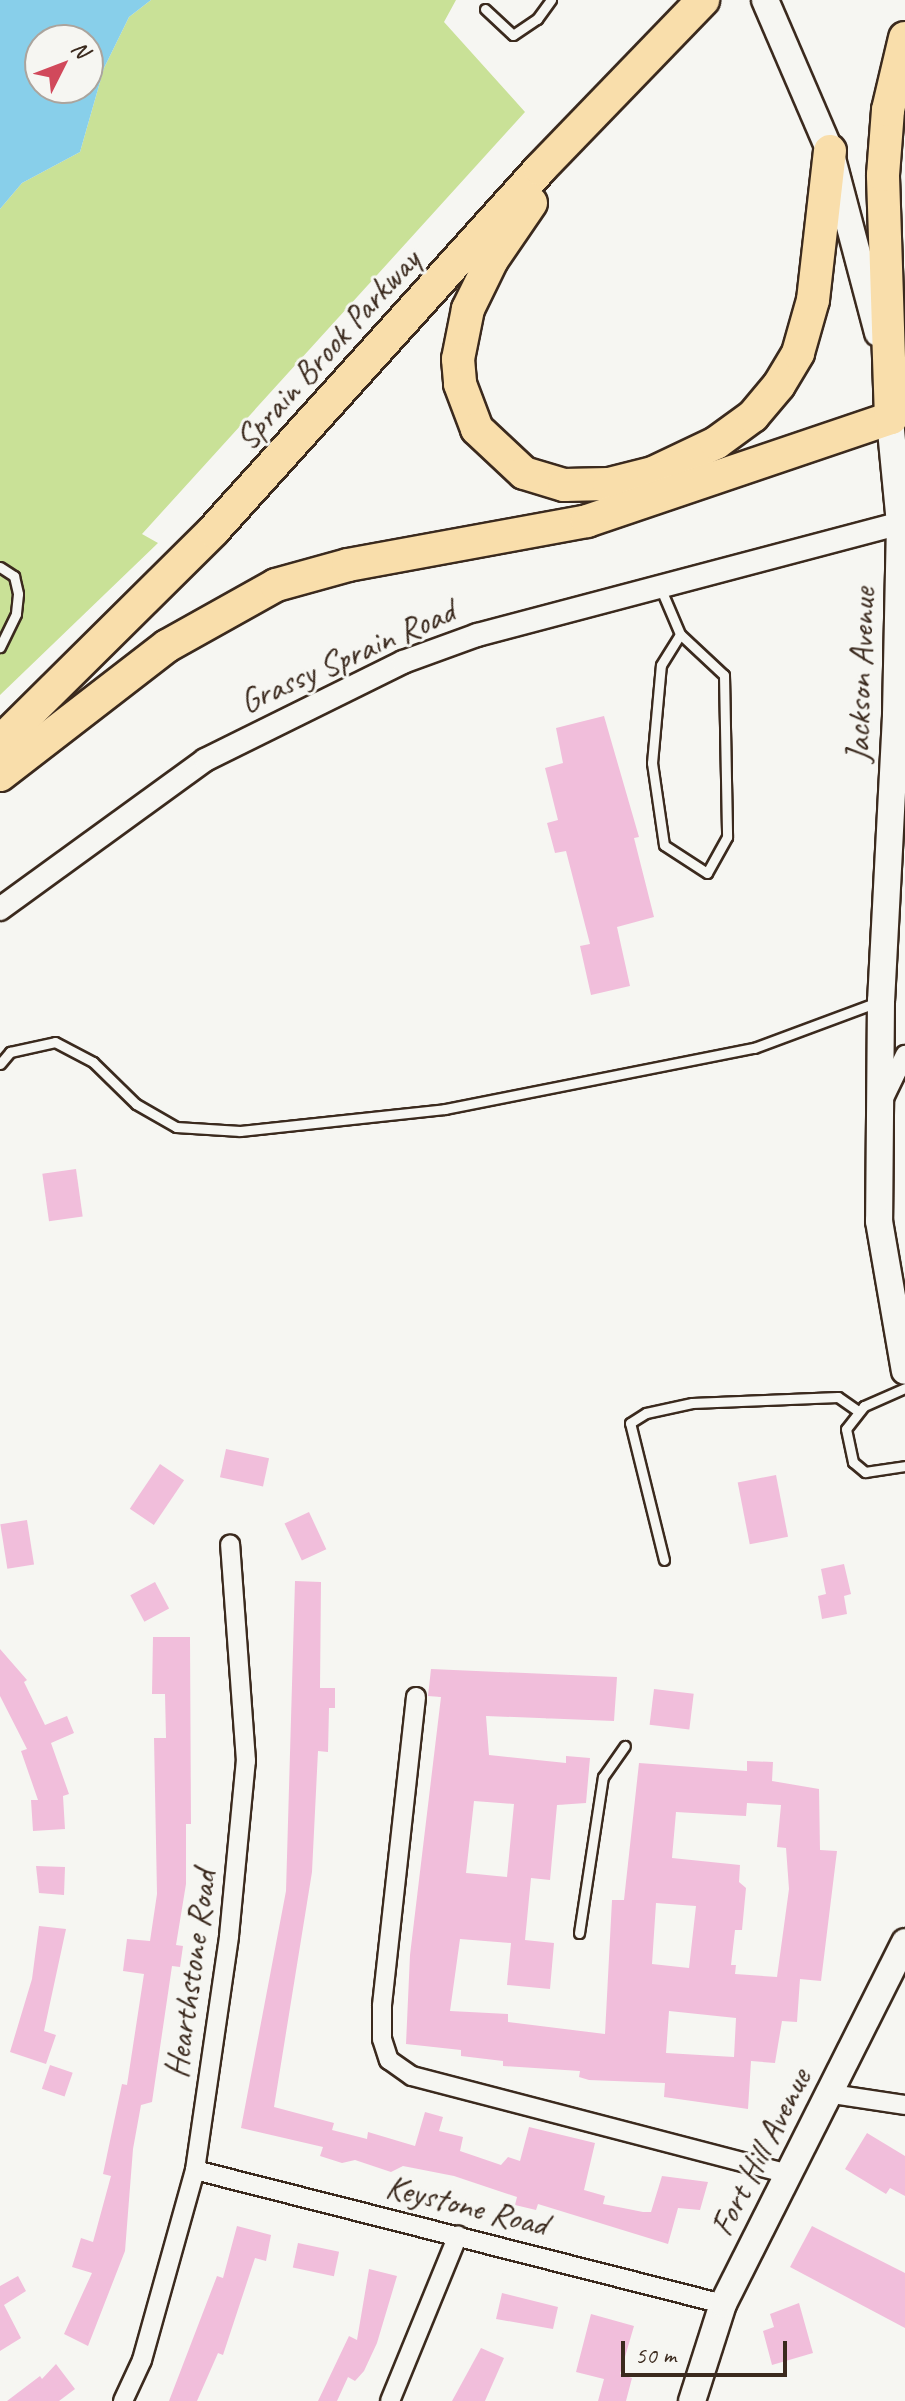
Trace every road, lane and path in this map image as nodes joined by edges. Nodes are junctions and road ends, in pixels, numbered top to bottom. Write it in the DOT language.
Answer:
graph roads {
  1 [pos="551,0"];
  2 [pos="703,0"];
  3 [pos="765,0"];
  4 [pos="485,9"];
  5 [pos="905,38"];
  6 [pos="596,110"];
  7 [pos="830,151"];
  8 [pos="891,418"];
  9 [pos="902,523"];
  10 [pos="0,567"];
  11 [pos="660,587"];
  12 [pos="680,634"];
  13 [pos="0,647"];
  14 [pos="0,742"];
  15 [pos="0,775"];
  16 [pos="0,909"];
  17 [pos="881,1001"];
  18 [pos="905,1055"];
  19 [pos="0,1064"];
  20 [pos="877,1111"];
  21 [pos="905,1371"];
  22 [pos="905,1388"];
  23 [pos="858,1411"];
  24 [pos="905,1466"];
  25 [pos="230,1545"];
  26 [pos="664,1560"];
  27 [pos="416,1697"];
  28 [pos="625,1746"];
  29 [pos="579,1933"];
  30 [pos="904,1948"];
  31 [pos="832,2094"];
  32 [pos="905,2105"];
  33 [pos="195,2170"];
  34 [pos="787,2174"];
  35 [pos="458,2235"];
  36 [pos="723,2304"];
  37 [pos="123,2401"];
  38 [pos="390,2401"];
  39 [pos="692,2401"];
  1 -- 4 [label="lane"];
  2 -- 6 [label="highway, Sprain Brook Parkway"];
  3 -- 7 [label="main road, Jackson Avenue"];
  5 -- 8 [label="highway"];
  6 -- 7 [label="highway"];
  6 -- 14 [label="highway, Sprain Brook Parkway"];
  7 -- 8 [label="main road, Jackson Avenue"];
  8 -- 9 [label="main road, Jackson Avenue"];
  8 -- 15 [label="highway"];
  9 -- 11 [label="street, Grassy Sprain Road"];
  9 -- 17 [label="main road, Jackson Avenue"];
  10 -- 13 [label="lane"];
  11 -- 12 [label="lane"];
  11 -- 16 [label="street, Grassy Sprain Road"];
  12 -- 12 [label="lane"];
  17 -- 19 [label="lane"];
  17 -- 20 [label="main road, Jackson Avenue"];
  18 -- 20 [label="street"];
  20 -- 21 [label="main road, Jackson Avenue"];
  22 -- 23 [label="lane"];
  23 -- 24 [label="lane"];
  23 -- 26 [label="lane"];
  25 -- 33 [label="street, Hearthstone Road"];
  27 -- 34 [label="street"];
  28 -- 29 [label="lane"];
  30 -- 31 [label="main road, Fort Hill Avenue"];
  31 -- 32 [label="street"];
  31 -- 34 [label="main road, Fort Hill Avenue"];
  33 -- 35 [label="street, Keystone Road"];
  33 -- 37 [label="street, Hearthstone Road"];
  34 -- 36 [label="main road, Fort Hill Avenue"];
  35 -- 36 [label="street, Keystone Road"];
  35 -- 38 [label="street"];
  36 -- 39 [label="main road, Fort Hill Avenue"];
}
